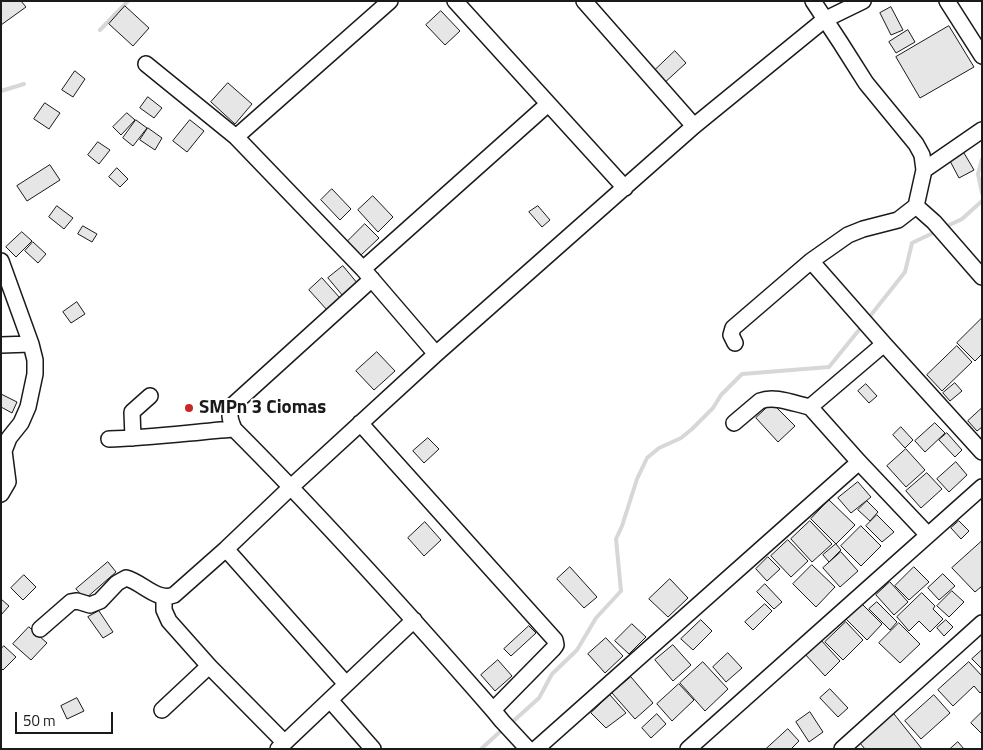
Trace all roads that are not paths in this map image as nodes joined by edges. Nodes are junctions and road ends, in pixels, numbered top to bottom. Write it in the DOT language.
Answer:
graph roads {
  1 [pos="390,1"];
  2 [pos="456,1"];
  3 [pos="584,1"];
  4 [pos="813,1"];
  5 [pos="863,1"];
  6 [pos="947,1"];
  7 [pos="824,20"];
  8 [pos="982,56"];
  9 [pos="146,64"];
  10 [pos="548,104"];
  11 [pos="694,126"];
  12 [pos="982,130"];
  13 [pos="236,137"];
  14 [pos="924,170"];
  15 [pos="625,188"];
  16 [pos="916,206"];
  17 [pos="1,261"];
  18 [pos="811,262"];
  19 [pos="367,274"];
  20 [pos="982,277"];
  21 [pos="735,343"];
  22 [pos="31,344"];
  23 [pos="884,344"];
  24 [pos="1,345"];
  25 [pos="436,354"];
  26 [pos="150,396"];
  27 [pos="810,407"];
  28 [pos="360,423"];
  29 [pos="734,423"];
  30 [pos="234,429"];
  31 [pos="133,438"];
  32 [pos="109,439"];
  33 [pos="982,452"];
  34 [pos="859,462"];
  35 [pos="3,485"];
  36 [pos="292,486"];
  37 [pos="982,488"];
  38 [pos="928,535"];
  39 [pos="226,549"];
  40 [pos="164,598"];
  41 [pos="414,620"];
  42 [pos="982,623"];
  43 [pos="40,629"];
  44 [pos="209,666"];
  45 [pos="346,684"];
  46 [pos="330,700"];
  47 [pos="162,710"];
  48 [pos="497,716"];
  49 [pos="281,746"];
  50 [pos="373,749"];
  51 [pos="528,749"];
  52 [pos="536,749"];
  53 [pos="689,749"];
  54 [pos="842,749"];
  1 -- 13 [label="street"];
  2 -- 10 [label="street"];
  3 -- 11 [label="street"];
  4 -- 7 [label="street"];
  5 -- 7 [label="street"];
  6 -- 8 [label="street"];
  7 -- 11 [label="street"];
  7 -- 14 [label="street"];
  9 -- 13 [label="street"];
  10 -- 15 [label="street"];
  10 -- 19 [label="street"];
  11 -- 15 [label="street"];
  12 -- 14 [label="street"];
  13 -- 19 [label="street"];
  14 -- 16 [label="street"];
  15 -- 25 [label="street"];
  16 -- 18 [label="street"];
  16 -- 20 [label="street"];
  17 -- 22 [label="street"];
  18 -- 21 [label="street"];
  18 -- 23 [label="street"];
  19 -- 25 [label="street"];
  19 -- 30 [label="street"];
  22 -- 24 [label="street"];
  22 -- 35 [label="street"];
  23 -- 27 [label="street"];
  23 -- 33 [label="street"];
  25 -- 28 [label="street"];
  26 -- 31 [label="street"];
  27 -- 29 [label="street"];
  27 -- 34 [label="street"];
  28 -- 36 [label="street"];
  28 -- 48 [label="street"];
  30 -- 31 [label="street"];
  30 -- 36 [label="street"];
  31 -- 32 [label="street"];
  34 -- 38 [label="street"];
  34 -- 52 [label="street"];
  36 -- 39 [label="street"];
  36 -- 41 [label="street"];
  37 -- 38 [label="street"];
  38 -- 53 [label="street"];
  39 -- 40 [label="street"];
  39 -- 45 [label="street"];
  40 -- 43 [label="street"];
  40 -- 44 [label="street"];
  41 -- 45 [label="street"];
  41 -- 48 [label="street"];
  42 -- 54 [label="street"];
  44 -- 47 [label="street"];
  44 -- 49 [label="street"];
  45 -- 46 [label="street"];
  46 -- 49 [label="street"];
  46 -- 50 [label="street"];
  48 -- 51 [label="street"];
}
